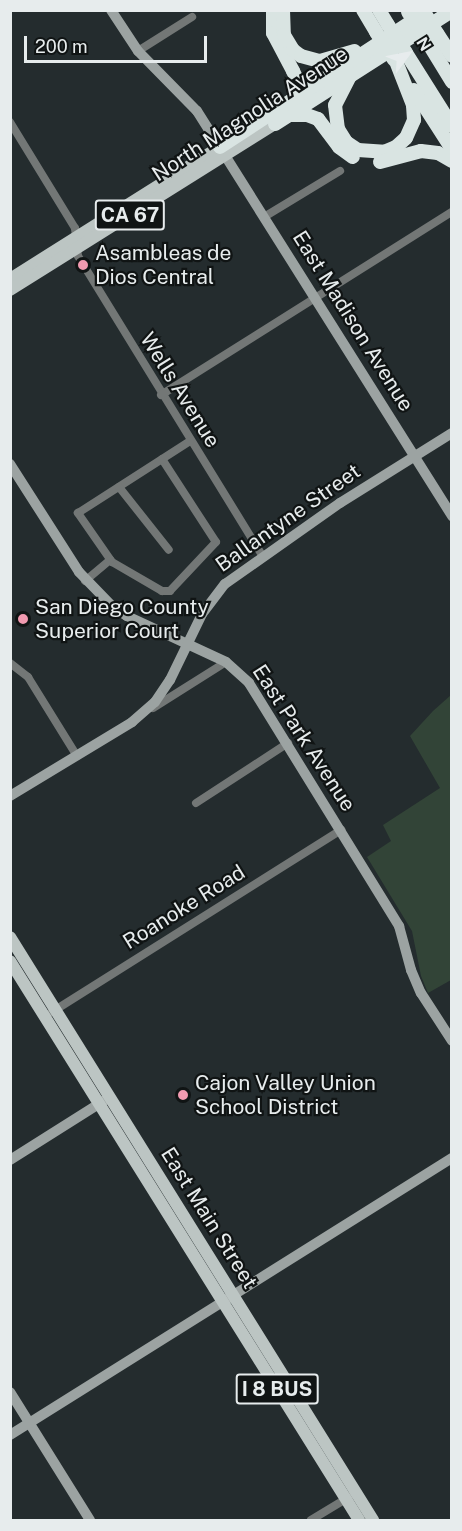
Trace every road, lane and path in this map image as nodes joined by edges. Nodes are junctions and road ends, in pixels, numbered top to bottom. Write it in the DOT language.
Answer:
graph roads {
  1 [pos="111,10"];
  2 [pos="273,10"];
  3 [pos="283,10"];
  4 [pos="379,10"];
  5 [pos="423,10"];
  6 [pos="429,10"];
  7 [pos="407,11"];
  8 [pos="364,12"];
  9 [pos="450,13"];
  10 [pos="192,16"];
  11 [pos="380,33"];
  12 [pos="432,37"];
  13 [pos="138,51"];
  14 [pos="450,52"];
  15 [pos="399,59"];
  16 [pos="351,74"];
  17 [pos="452,82"];
  18 [pos="299,95"];
  19 [pos="289,115"];
  20 [pos="10,122"];
  21 [pos="275,124"];
  22 [pos="452,126"];
  23 [pos="452,149"];
  24 [pos="223,151"];
  25 [pos="452,161"];
  26 [pos="340,171"];
  27 [pos="452,212"];
  28 [pos="264,217"];
  29 [pos="76,243"];
  30 [pos="10,279"];
  31 [pos="10,290"];
  32 [pos="314,297"];
  33 [pos="161,395"];
  34 [pos="452,433"];
  35 [pos="190,441"];
  36 [pos="414,456"];
  37 [pos="162,459"];
  38 [pos="10,464"];
  39 [pos="119,487"];
  40 [pos="452,516"];
  41 [pos="168,550"];
  42 [pos="263,557"];
  43 [pos="110,560"];
  44 [pos="85,581"];
  45 [pos="186,644"];
  46 [pos="226,662"];
  47 [pos="10,663"];
  48 [pos="132,722"];
  49 [pos="288,743"];
  50 [pos="77,756"];
  51 [pos="10,796"];
  52 [pos="196,803"];
  53 [pos="341,830"];
  54 [pos="10,937"];
  55 [pos="10,960"];
  56 [pos="51,1012"];
  57 [pos="452,1041"];
  58 [pos="105,1100"];
  59 [pos="452,1158"];
  60 [pos="10,1160"];
  61 [pos="228,1297"];
  62 [pos="10,1392"];
  63 [pos="30,1423"];
  64 [pos="10,1435"];
  65 [pos="351,1496"];
  66 [pos="90,1521"];
  67 [pos="311,1521"];
  68 [pos="359,1521"];
  69 [pos="374,1521"];
  1 -- 13 [label="street, East Madison Avenue"];
  2 -- 18 [label="highway"];
  3 -- 11 [label="highway"];
  4 -- 11 [label="highway"];
  5 -- 12 [label="highway, bridge"];
  6 -- 11 [label="highway, North Magnolia Avenue"];
  7 -- 12 [label="highway, bridge"];
  8 -- 11 [label="highway"];
  9 -- 16 [label="highway, North Magnolia Avenue"];
  10 -- 13 [label="street"];
  11 -- 15 [label="highway, bridge"];
  11 -- 18 [label="highway, North Magnolia Avenue"];
  12 -- 14 [label="highway"];
  12 -- 17 [label="highway"];
  13 -- 24 [label="street, East Madison Avenue"];
  15 -- 16 [label="highway"];
  15 -- 22 [label="highway"];
  15 -- 23 [label="highway"];
  16 -- 19 [label="highway, North Magnolia Avenue"];
  18 -- 24 [label="highway, North Magnolia Avenue"];
  19 -- 21 [label="highway, North Magnolia Avenue"];
  19 -- 25 [label="highway"];
  20 -- 29 [label="street, Wells Avenue"];
  21 -- 24 [label="main road, North Magnolia Avenue"];
  24 -- 28 [label="street, East Madison Avenue"];
  24 -- 29 [label="main road, North Magnolia Avenue / CA 67"];
  26 -- 28 [label="street"];
  27 -- 32 [label="street"];
  28 -- 32 [label="street, East Madison Avenue"];
  29 -- 30 [label="main road, North Magnolia Avenue / CA 67"];
  29 -- 31 [label="main road, North Magnolia Avenue / CA 67"];
  29 -- 33 [label="street, Wells Avenue"];
  32 -- 33 [label="street"];
  32 -- 36 [label="street, East Madison Avenue"];
  33 -- 35 [label="street, Wells Avenue"];
  34 -- 36 [label="street, Ballantyne Street"];
  35 -- 37 [label="street"];
  35 -- 42 [label="street, Wells Avenue"];
  36 -- 40 [label="street, East Madison Avenue"];
  36 -- 42 [label="street, Ballantyne Street"];
  37 -- 39 [label="street"];
  37 -- 43 [label="street"];
  38 -- 44 [label="street, East Park Avenue"];
  39 -- 41 [label="street"];
  39 -- 43 [label="street"];
  42 -- 45 [label="street, Ballantyne Street"];
  43 -- 44 [label="street"];
  44 -- 45 [label="street, East Park Avenue"];
  45 -- 46 [label="street, East Park Avenue"];
  45 -- 48 [label="street, Ballantyne Street"];
  46 -- 48 [label="street"];
  46 -- 49 [label="street, East Park Avenue"];
  47 -- 50 [label="street"];
  48 -- 50 [label="street, Ballantyne Street"];
  49 -- 52 [label="street"];
  49 -- 53 [label="street, East Park Avenue"];
  50 -- 51 [label="street, Ballantyne Street"];
  53 -- 56 [label="street, Roanoke Road"];
  53 -- 57 [label="street, East Park Avenue"];
  54 -- 56 [label="main road, East Main Street / I 8 BUS"];
  55 -- 56 [label="main road, East Main Street / I 8 BUS"];
  56 -- 58 [label="main road, East Main Street / I 8 BUS"];
  58 -- 60 [label="street"];
  58 -- 61 [label="main road, East Main Street / I 8 BUS"];
  59 -- 61 [label="street"];
  61 -- 63 [label="street"];
  61 -- 65 [label="main road, East Main Street / I 8 BUS"];
  62 -- 63 [label="street"];
  63 -- 64 [label="street"];
  63 -- 66 [label="street"];
  65 -- 67 [label="street"];
  65 -- 68 [label="main road, East Main Street / I 8 BUS"];
  65 -- 69 [label="main road, East Main Street / I 8 BUS"];
}
